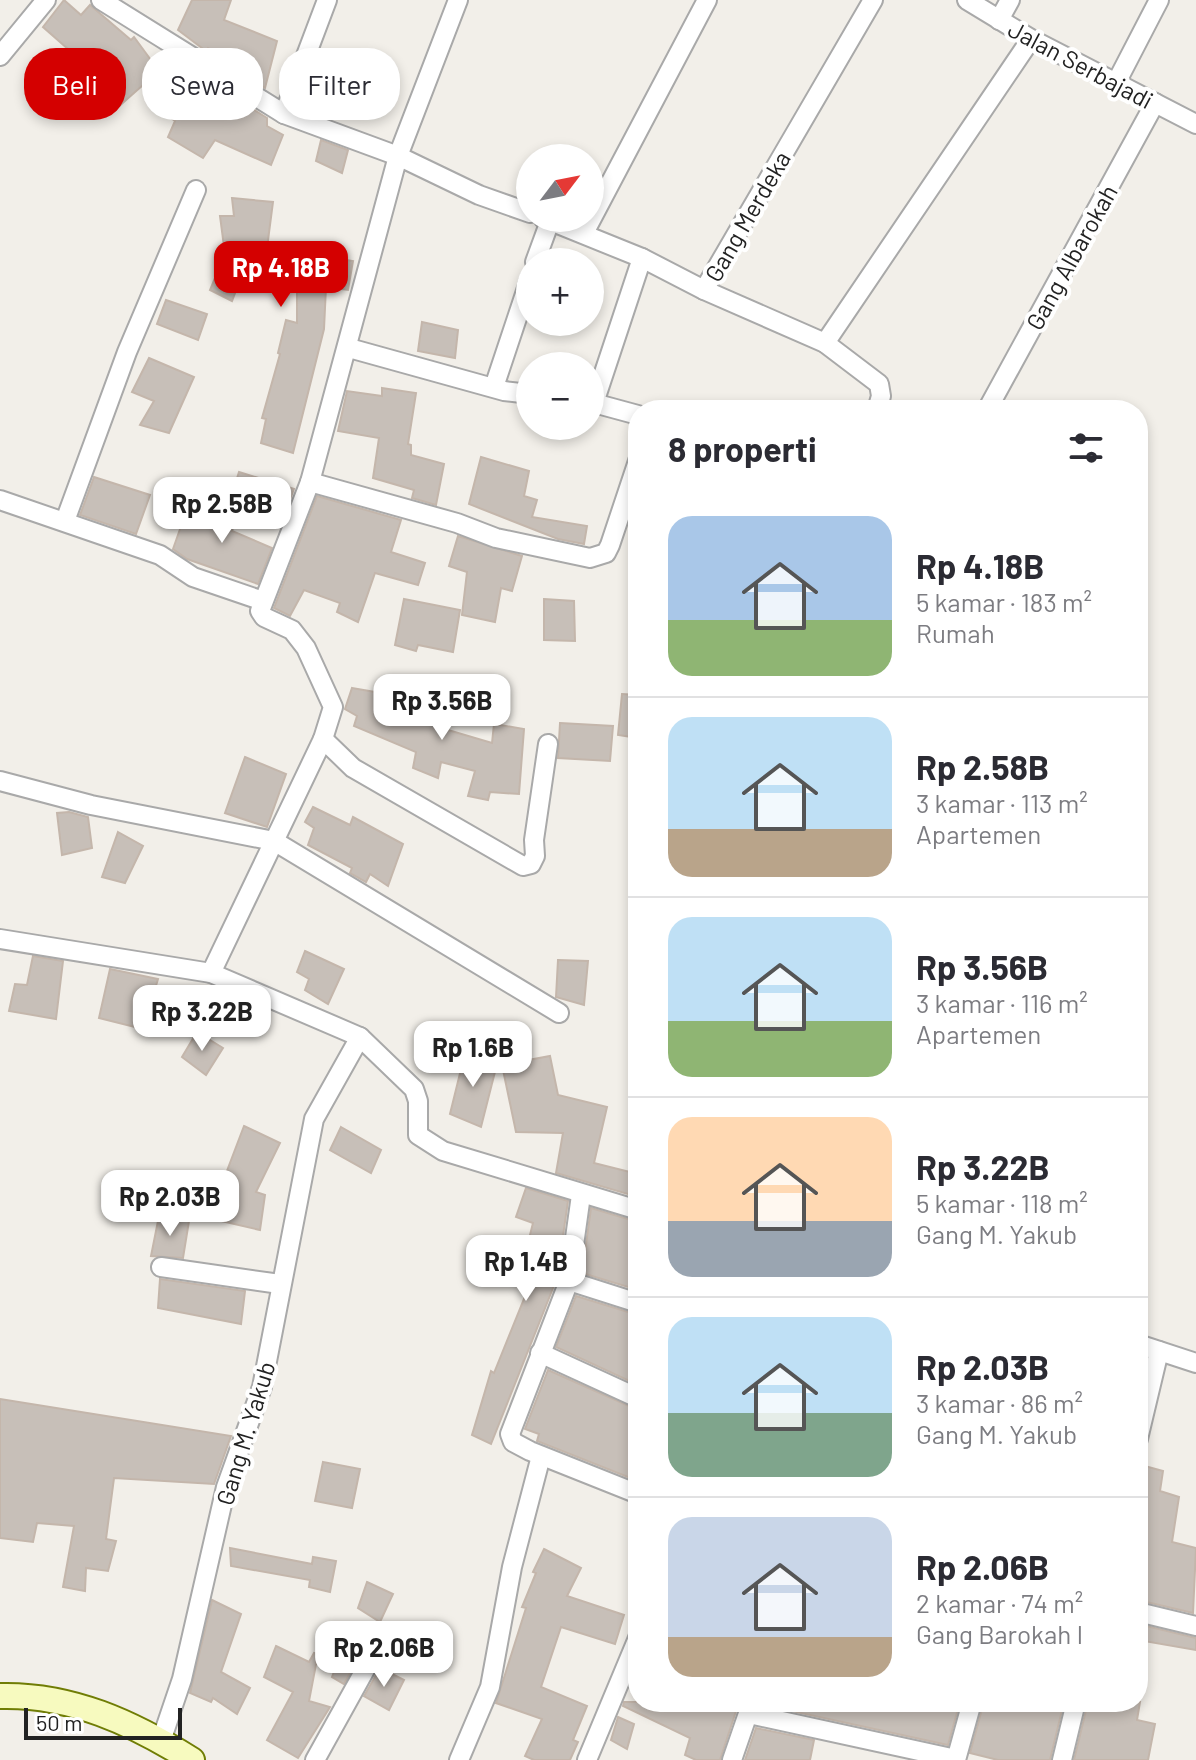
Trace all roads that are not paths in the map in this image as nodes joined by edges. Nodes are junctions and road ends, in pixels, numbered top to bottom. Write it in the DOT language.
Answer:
graph roads {
  1 [pos="46,0"];
  2 [pos="101,0"];
  3 [pos="327,0"];
  4 [pos="458,0"];
  5 [pos="707,0"];
  6 [pos="873,0"];
  7 [pos="967,0"];
  8 [pos="1010,0"];
  9 [pos="1159,0"];
  10 [pos="999,20"];
  11 [pos="1031,39"];
  12 [pos="309,48"];
  13 [pos="0,56"];
  14 [pos="1116,83"];
  15 [pos="1155,103"];
  16 [pos="279,111"];
  17 [pos="300,120"];
  18 [pos="1196,124"];
  19 [pos="398,156"];
  20 [pos="196,190"];
  21 [pos="516,208"];
  22 [pos="584,233"];
  23 [pos="642,258"];
  24 [pos="704,290"];
  25 [pos="516,321"];
  26 [pos="825,343"];
  27 [pos="349,348"];
  28 [pos="604,368"];
  29 [pos="494,387"];
  30 [pos="516,391"];
  31 [pos="879,400"];
  32 [pos="992,400"];
  33 [pos="604,406"];
  34 [pos="628,412"];
  35 [pos="310,482"];
  36 [pos="628,491"];
  37 [pos="0,500"];
  38 [pos="65,521"];
  39 [pos="263,601"];
  40 [pos="323,739"];
  41 [pos="548,744"];
  42 [pos="0,781"];
  43 [pos="274,841"];
  44 [pos="0,939"];
  45 [pos="211,973"];
  46 [pos="559,1013"];
  47 [pos="360,1037"];
  48 [pos="581,1195"];
  49 [pos="628,1207"];
  50 [pos="161,1267"];
  51 [pos="569,1281"];
  52 [pos="280,1284"];
  53 [pos="628,1300"];
  54 [pos="1148,1347"];
  55 [pos="1159,1351"];
  56 [pos="540,1353"];
  57 [pos="1196,1363"];
  58 [pos="628,1393"];
  59 [pos="1148,1397"];
  60 [pos="541,1456"];
  61 [pos="628,1490"];
  62 [pos="1148,1614"];
  63 [pos="1196,1626"];
  64 [pos="376,1650"];
  65 [pos="628,1662"];
  66 [pos="0,1696"];
  67 [pos="750,1712"];
  68 [pos="767,1712"];
  69 [pos="969,1712"];
  70 [pos="1074,1712"];
  71 [pos="161,1741"];
  72 [pos="956,1759"];
  73 [pos="192,1760"];
  74 [pos="315,1760"];
  75 [pos="459,1760"];
  76 [pos="587,1760"];
  77 [pos="732,1760"];
  78 [pos="1062,1760"];
  1 -- 13 [label="street"];
  2 -- 16 [label="street"];
  3 -- 12 [label="street"];
  4 -- 19 [label="street"];
  5 -- 22 [label="street"];
  6 -- 24 [label="street, Gang Merdeka"];
  7 -- 10 [label="street, Jalan Serbajadi"];
  8 -- 10 [label="street"];
  9 -- 14 [label="street"];
  10 -- 11 [label="street, Jalan Serbajadi"];
  11 -- 14 [label="street, Jalan Serbajadi"];
  11 -- 26 [label="street"];
  14 -- 15 [label="street, Jalan Serbajadi"];
  15 -- 18 [label="street, Jalan Serbajadi"];
  15 -- 32 [label="street, Gang Albarokah"];
  17 -- 19 [label="street"];
  19 -- 21 [label="street"];
  19 -- 27 [label="street"];
  20 -- 38 [label="street"];
  22 -- 23 [label="street"];
  23 -- 24 [label="street"];
  23 -- 28 [label="street"];
  24 -- 26 [label="street, Gang Merdeka"];
  25 -- 29 [label="street"];
  26 -- 31 [label="street, Gang Merdeka"];
  27 -- 29 [label="street"];
  27 -- 35 [label="street"];
  29 -- 30 [label="street"];
  33 -- 34 [label="street"];
  35 -- 36 [label="street"];
  35 -- 39 [label="street"];
  37 -- 38 [label="street"];
  38 -- 39 [label="street"];
  39 -- 40 [label="street"];
  40 -- 41 [label="street"];
  40 -- 43 [label="street"];
  42 -- 43 [label="street"];
  43 -- 45 [label="street"];
  43 -- 46 [label="street"];
  44 -- 45 [label="street"];
  45 -- 47 [label="street"];
  47 -- 48 [label="street"];
  47 -- 52 [label="street, Gang M. Yakub"];
  48 -- 49 [label="street"];
  48 -- 51 [label="street"];
  50 -- 52 [label="street"];
  51 -- 53 [label="street"];
  51 -- 56 [label="street"];
  52 -- 71 [label="street, Gang M. Yakub"];
  54 -- 55 [label="street"];
  55 -- 57 [label="street"];
  55 -- 59 [label="street"];
  56 -- 58 [label="street"];
  56 -- 60 [label="street"];
  60 -- 61 [label="street"];
  60 -- 75 [label="street"];
  62 -- 63 [label="street"];
  64 -- 74 [label="street"];
  65 -- 76 [label="street"];
  66 -- 71 [label="street"];
  67 -- 77 [label="street"];
  68 -- 72 [label="street"];
  69 -- 72 [label="street"];
  70 -- 78 [label="street"];
  71 -- 73 [label="street"];
}
